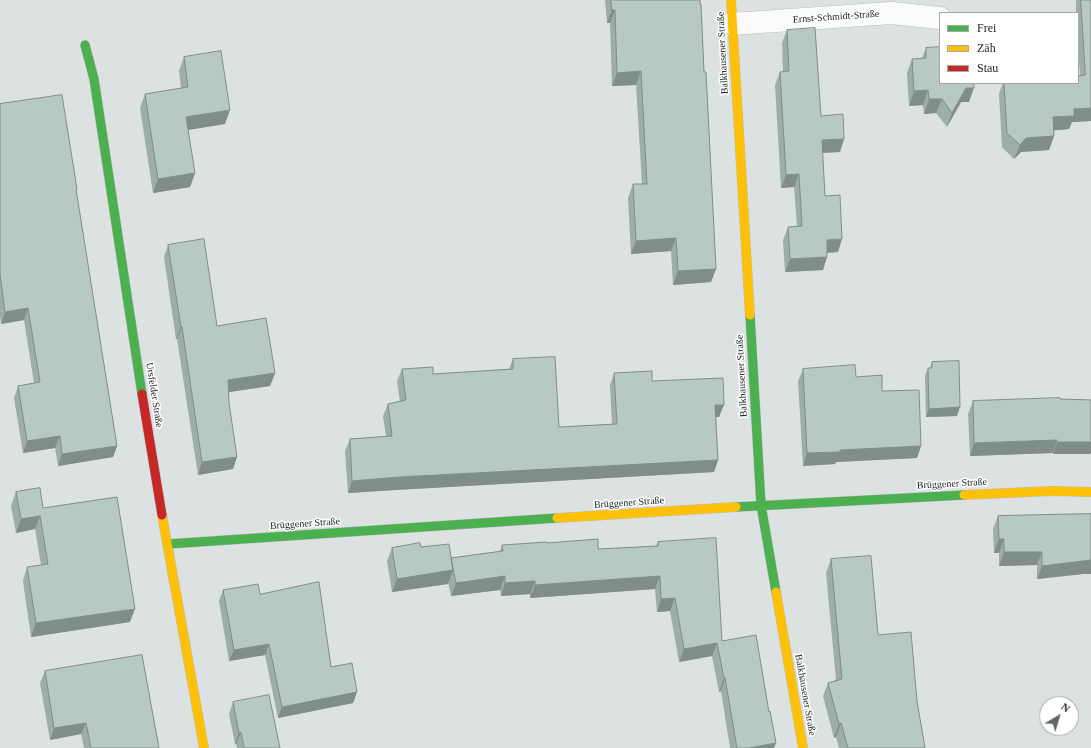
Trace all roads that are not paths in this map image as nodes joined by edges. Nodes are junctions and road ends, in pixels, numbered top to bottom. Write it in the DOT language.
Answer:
graph roads {
  1 [pos="731,0"];
  2 [pos="939,18"];
  3 [pos="732,24"];
  4 [pos="85,45"];
  5 [pos="1091,492"];
  6 [pos="761,505"];
  7 [pos="168,544"];
  8 [pos="204,748"];
  9 [pos="803,748"];
  1 -- 3 [label="street, Balkhausener Straße"];
  2 -- 3 [label="street, Ernst-Schmidt-Straße"];
  3 -- 6 [label="street, Balkhausener Straße"];
  4 -- 7 [label="street, Ursfelder Straße"];
  5 -- 6 [label="street, Brüggener Straße"];
  6 -- 7 [label="street, Brüggener Straße"];
  6 -- 9 [label="street, Balkhausener Straße"];
  7 -- 8 [label="street, Ursfelder Straße"];
}
